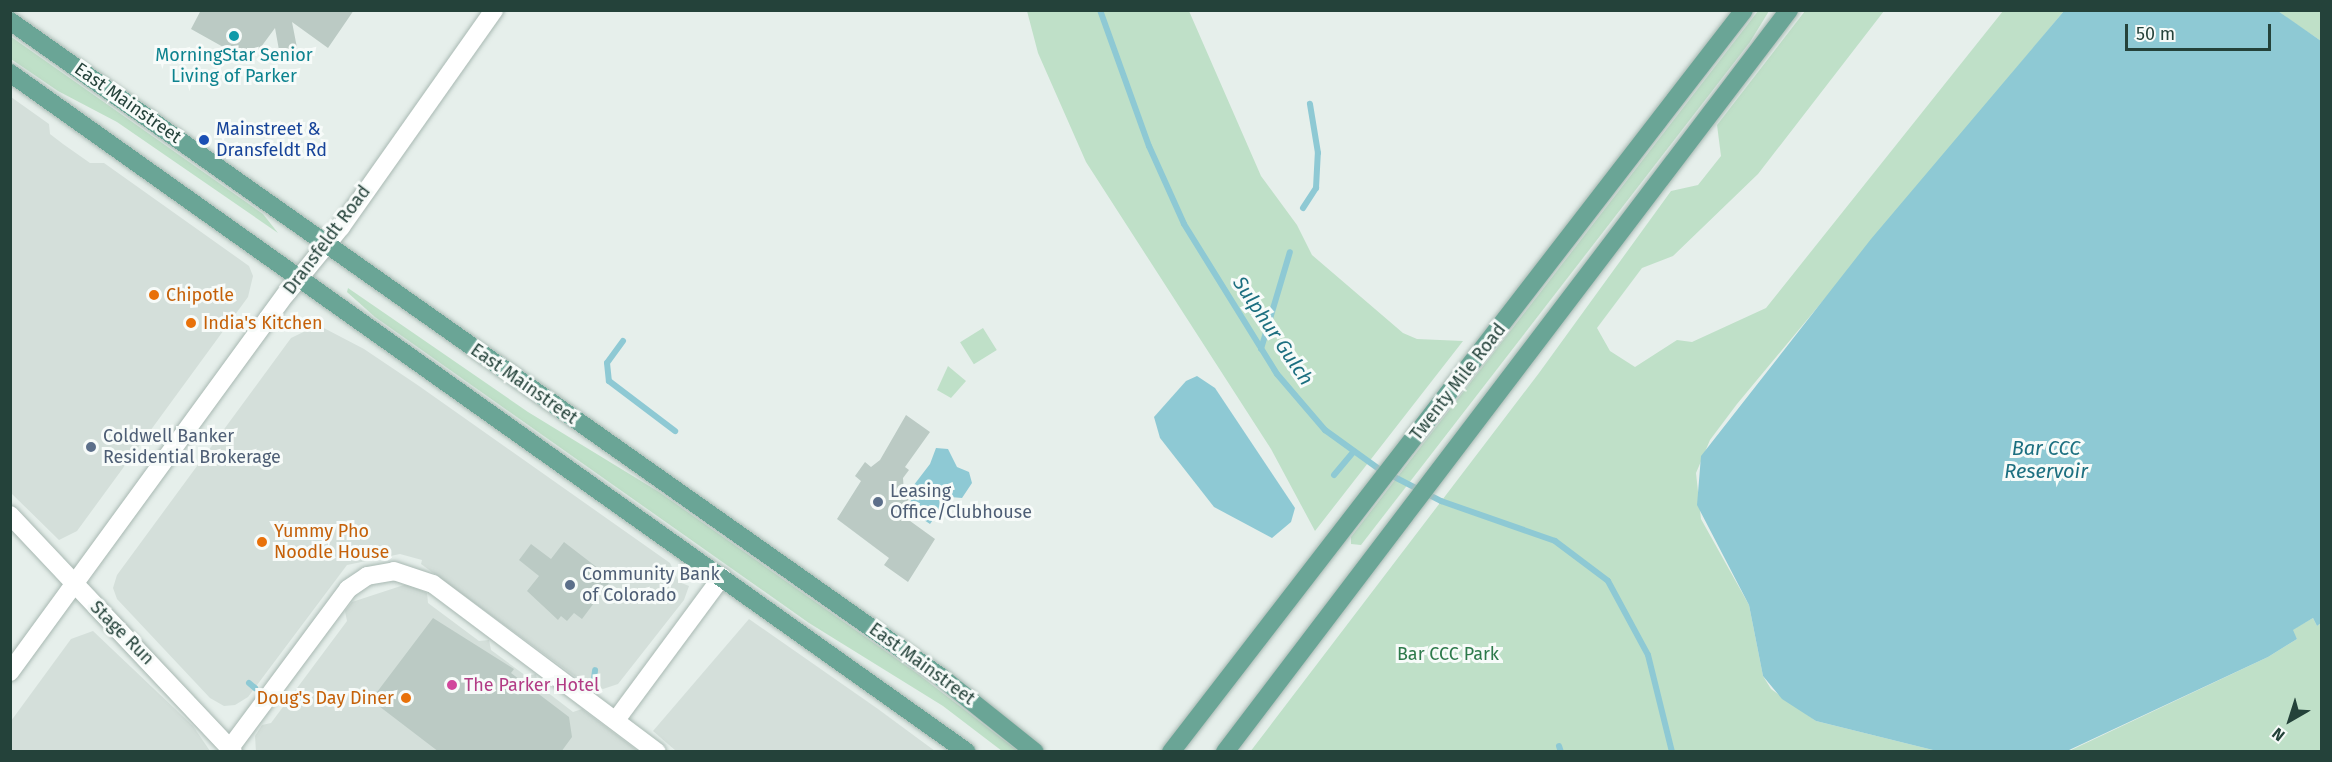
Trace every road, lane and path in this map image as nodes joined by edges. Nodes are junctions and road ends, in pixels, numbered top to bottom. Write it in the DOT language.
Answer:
graph roads {
  1 [pos="494,10"];
  2 [pos="1744,10"];
  3 [pos="1789,10"];
  4 [pos="10,21"];
  5 [pos="10,73"];
  6 [pos="327,244"];
  7 [pos="299,278"];
  8 [pos="10,515"];
  9 [pos="722,577"];
  10 [pos="76,585"];
  11 [pos="10,672"];
  12 [pos="616,720"];
  13 [pos="232,750"];
  14 [pos="657,752"];
  15 [pos="967,752"];
  16 [pos="1035,752"];
  17 [pos="1171,752"];
  18 [pos="1225,752"];
  1 -- 6 [label="street, Dransfeldt Road"];
  2 -- 17 [label="main road, Twenty Mile Road"];
  3 -- 18 [label="main road, Twenty Mile Road"];
  4 -- 6 [label="main road, East Mainstreet"];
  5 -- 7 [label="main road"];
  6 -- 7 [label="street, Dransfeldt Road"];
  6 -- 16 [label="main road, East Mainstreet"];
  7 -- 9 [label="main road"];
  7 -- 10 [label="street, Dransfeldt Road"];
  8 -- 10 [label="street, Stage Run"];
  9 -- 12 [label="street"];
  9 -- 15 [label="main road"];
  10 -- 11 [label="street, Dransfeldt Road"];
  10 -- 13 [label="street, Stage Run"];
  12 -- 13 [label="street"];
  12 -- 14 [label="street"];
}
